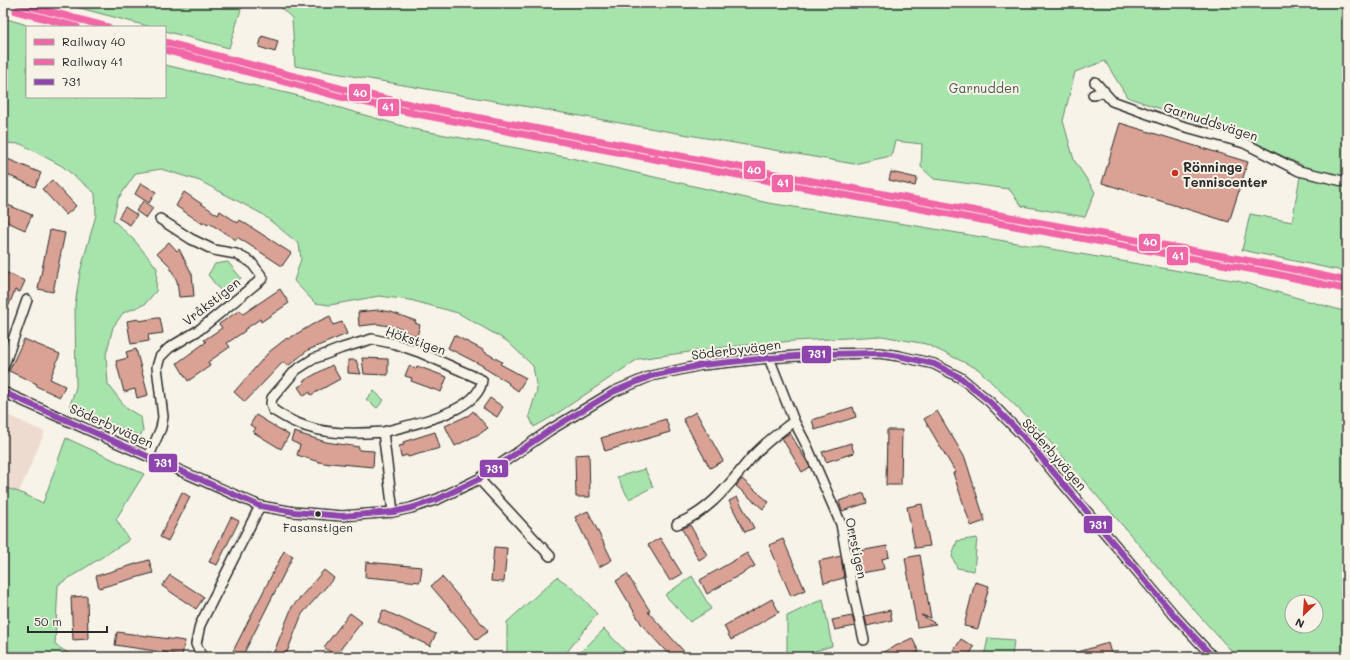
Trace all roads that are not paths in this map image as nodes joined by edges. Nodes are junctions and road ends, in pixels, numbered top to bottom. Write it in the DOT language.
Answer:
graph roads {
  1 [pos="1095,82"];
  2 [pos="1104,91"];
  3 [pos="1093,95"];
  4 [pos="1347,182"];
  5 [pos="160,219"];
  6 [pos="27,300"];
  7 [pos="769,358"];
  8 [pos="3,368"];
  9 [pos="3,392"];
  10 [pos="794,421"];
  11 [pos="383,432"];
  12 [pos="149,456"];
  13 [pos="479,479"];
  14 [pos="260,506"];
  15 [pos="393,512"];
  16 [pos="677,524"];
  17 [pos="550,556"];
  18 [pos="864,640"];
  19 [pos="1210,656"];
  20 [pos="202,657"];
  1 -- 2 [label="street, Garnuddsvägen"];
  2 -- 3 [label="street"];
  2 -- 4 [label="street, Garnuddsvägen"];
  5 -- 12 [label="street, Vråkstigen"];
  6 -- 8 [label="street"];
  7 -- 10 [label="street, Orrstigen"];
  7 -- 13 [label="street, Söderbyvägen"];
  7 -- 19 [label="street, Söderbyvägen"];
  9 -- 12 [label="street, Söderbyvägen"];
  10 -- 16 [label="street"];
  10 -- 18 [label="street, Orrstigen"];
  11 -- 11 [label="street, Hökstigen"];
  11 -- 15 [label="street"];
  12 -- 14 [label="street, Söderbyvägen"];
  13 -- 15 [label="street, Söderbyvägen"];
  13 -- 17 [label="street"];
  14 -- 15 [label="street, Söderbyvägen"];
  14 -- 20 [label="street"];
}
